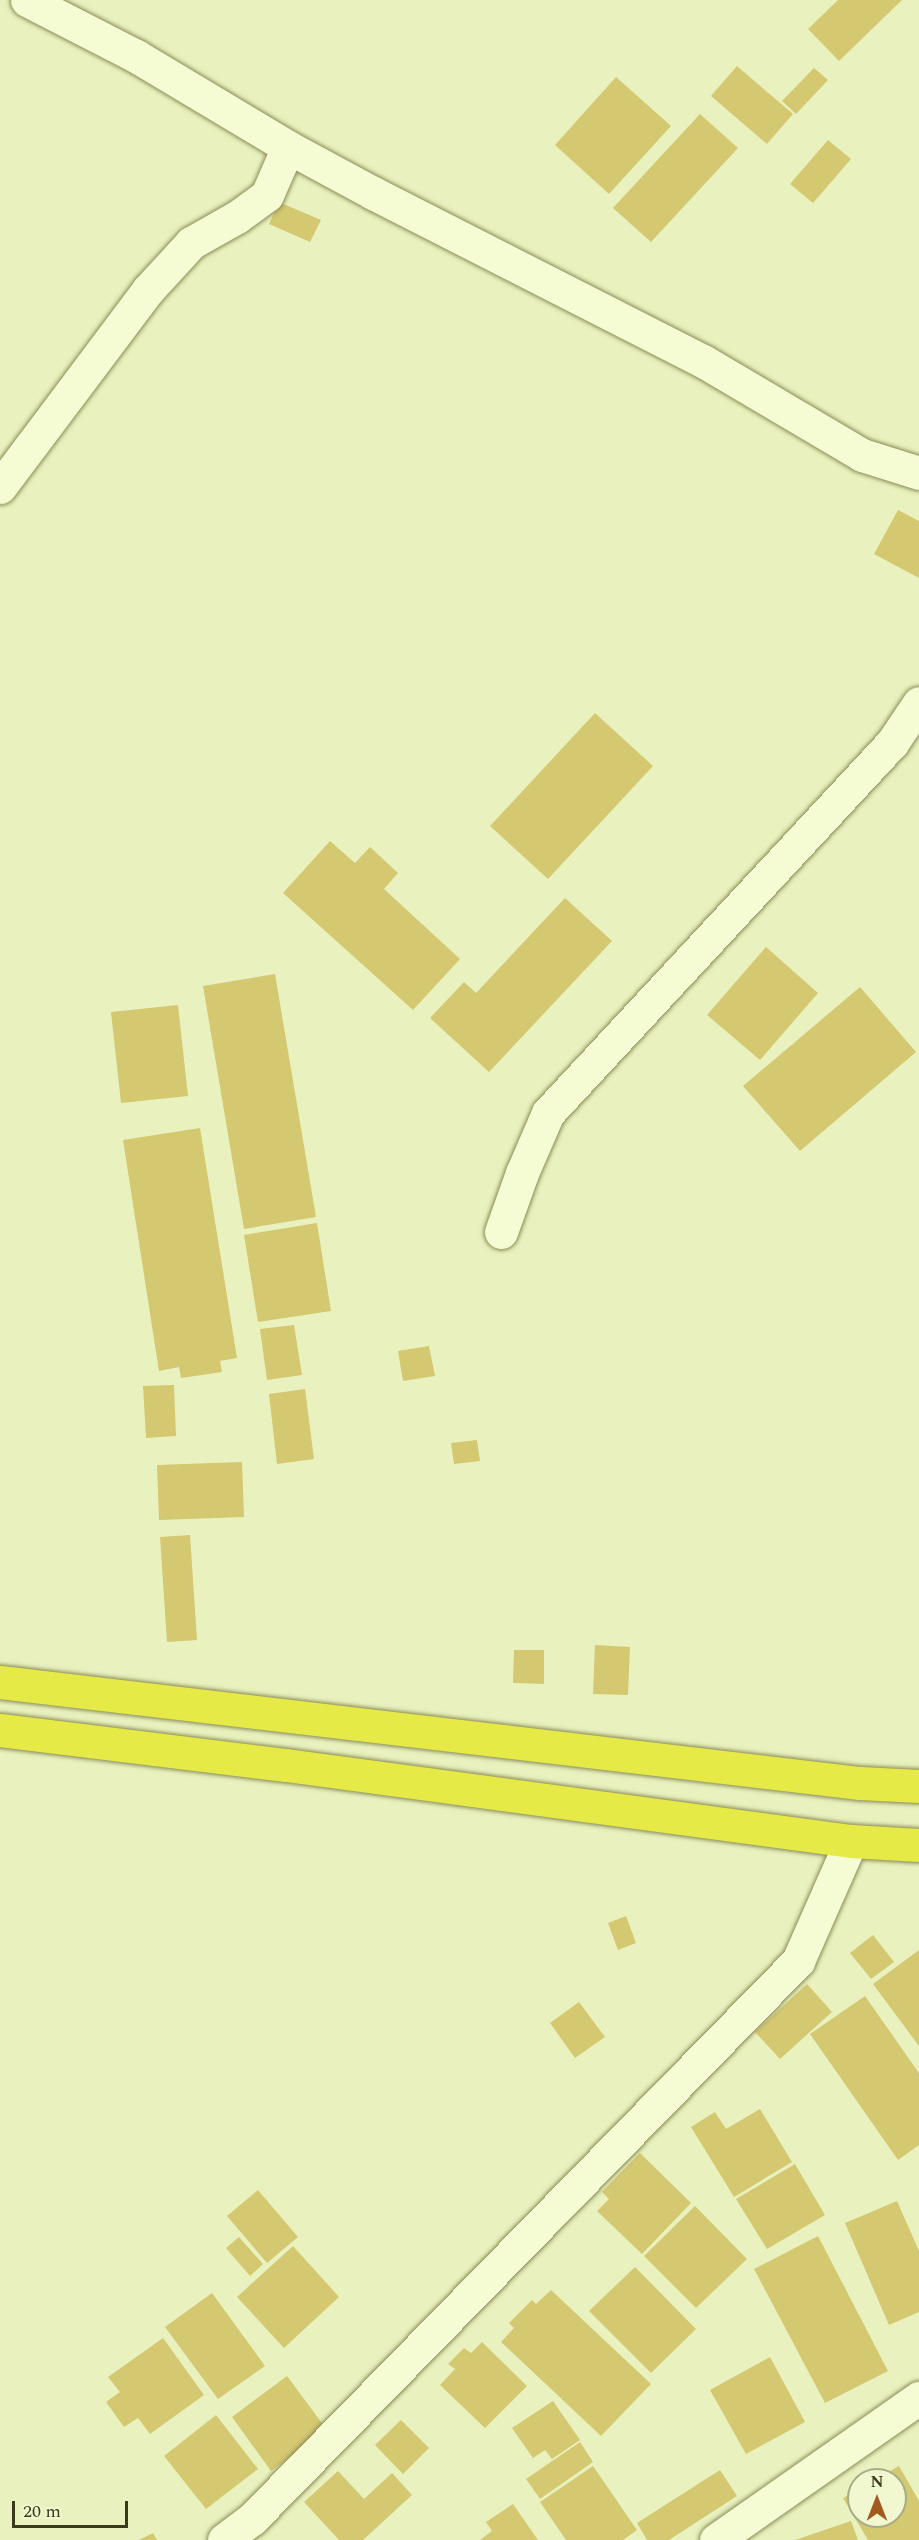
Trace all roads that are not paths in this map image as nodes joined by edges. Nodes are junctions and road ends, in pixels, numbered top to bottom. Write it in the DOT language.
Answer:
graph roads {
  1 [pos="27,0"];
  2 [pos="288,147"];
  3 [pos="919,473"];
  4 [pos="0,487"];
  5 [pos="919,703"];
  6 [pos="501,1232"];
  7 [pos="0,1682"];
  8 [pos="0,1730"];
  9 [pos="919,1786"];
  10 [pos="851,1841"];
  11 [pos="919,1845"];
  12 [pos="919,2398"];
  13 [pos="224,2540"];
  14 [pos="716,2540"];
  1 -- 2 [label="street"];
  2 -- 3 [label="street"];
  2 -- 4 [label="street"];
  5 -- 6 [label="street"];
  7 -- 9 [label="highway"];
  8 -- 10 [label="highway"];
  10 -- 11 [label="highway"];
  10 -- 13 [label="street"];
  12 -- 14 [label="street"];
}
